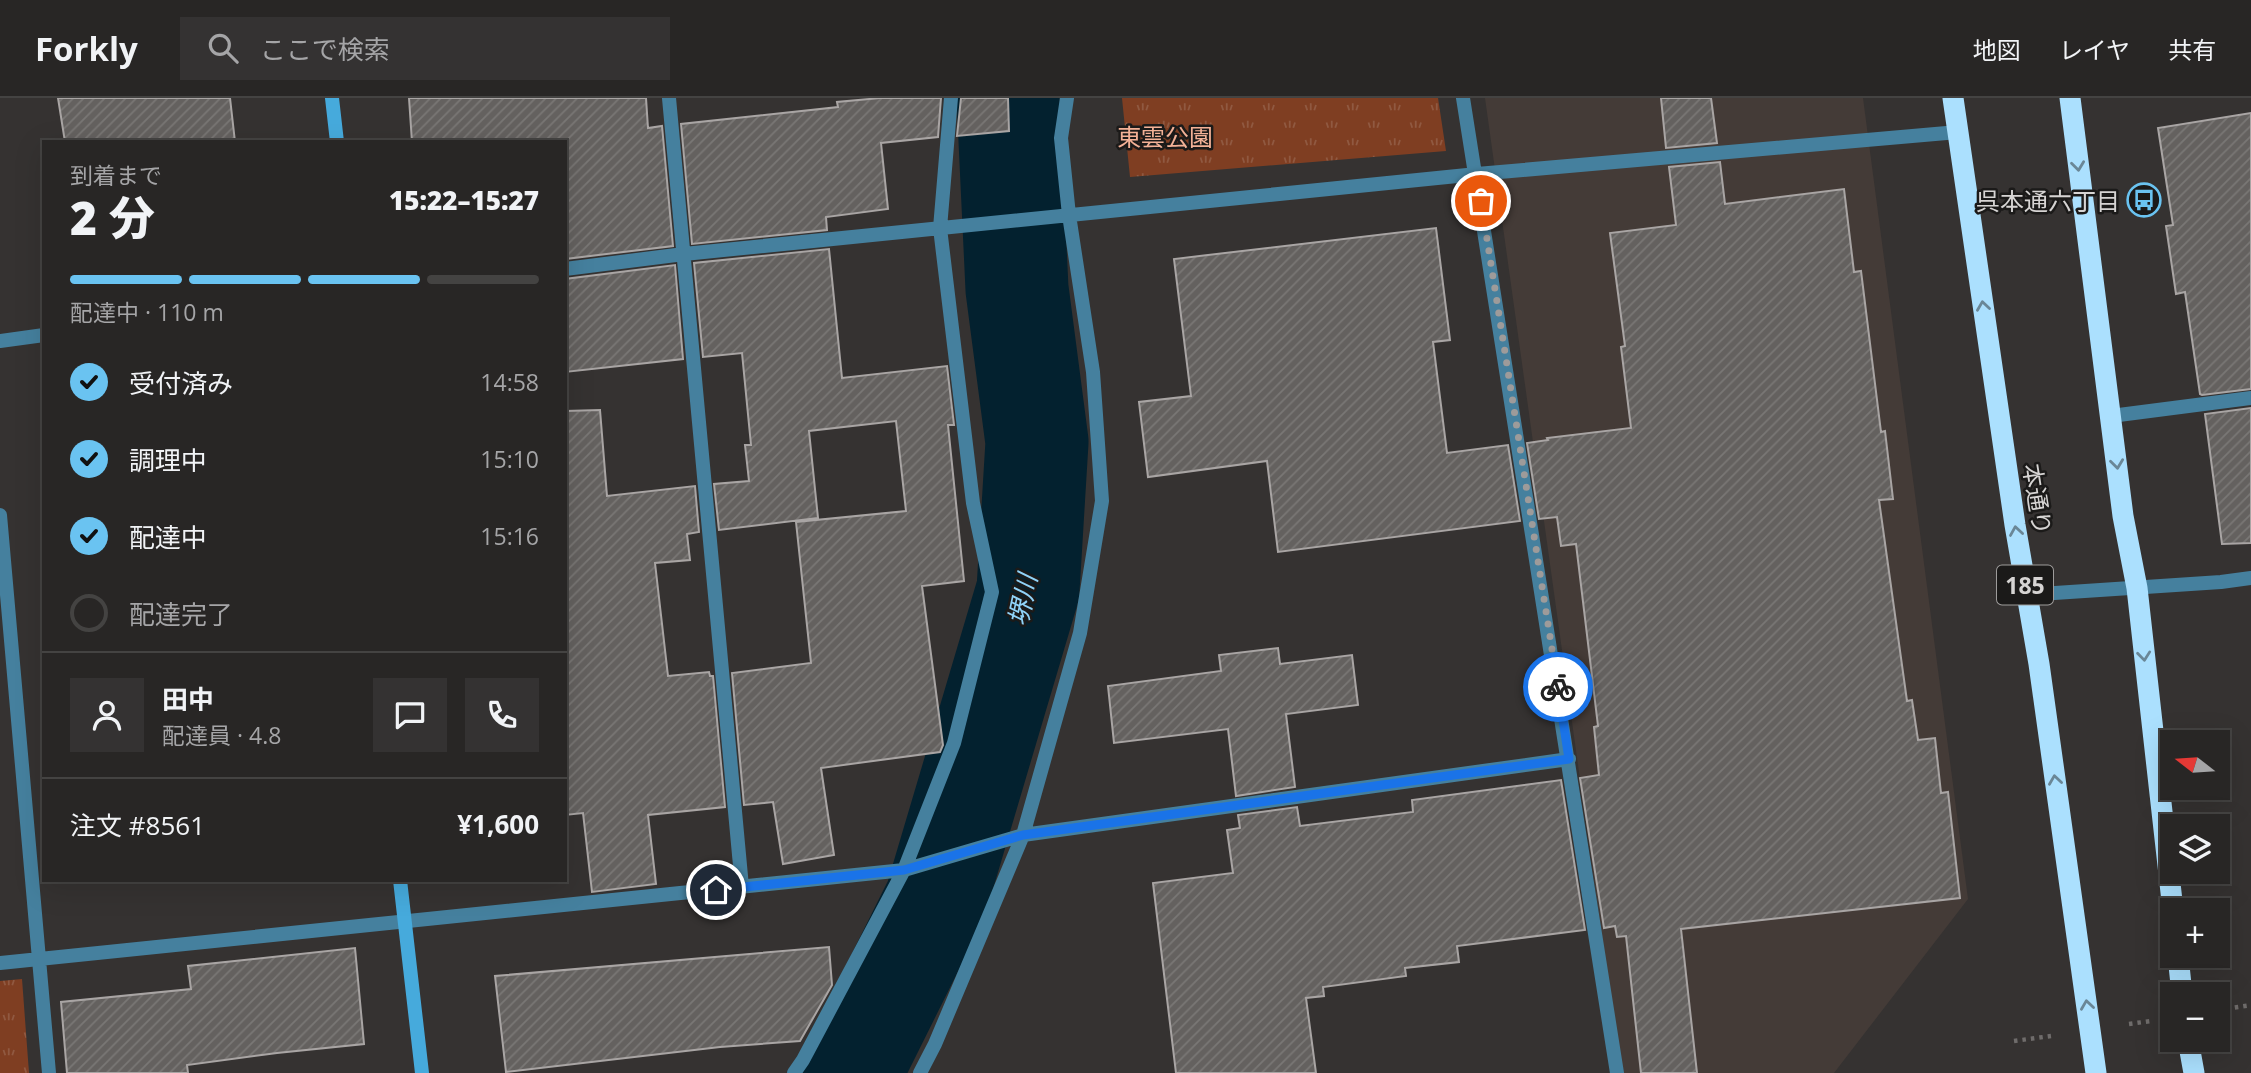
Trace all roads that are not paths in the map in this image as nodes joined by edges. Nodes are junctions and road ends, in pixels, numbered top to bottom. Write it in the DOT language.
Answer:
graph roads {
  1 [pos="332,98"];
  2 [pos="669,98"];
  3 [pos="951,98"];
  4 [pos="1067,98"];
  5 [pos="1463,98"];
  6 [pos="1953,98"];
  7 [pos="2070,98"];
  8 [pos="1958,132"];
  9 [pos="337,140"];
  10 [pos="1477,174"];
  11 [pos="1069,215"];
  12 [pos="940,228"];
  13 [pos="684,254"];
  14 [pos="567,269"];
  15 [pos="42,335"];
  16 [pos="0,341"];
  17 [pos="2251,398"];
  18 [pos="2111,416"];
  19 [pos="0,515"];
  20 [pos="2251,578"];
  21 [pos="2137,588"];
  22 [pos="2026,595"];
  23 [pos="1569,759"];
  24 [pos="1018,837"];
  25 [pos="904,870"];
  26 [pos="400,882"];
  27 [pos="742,887"];
  28 [pos="2172,898"];
  29 [pos="404,922"];
  30 [pos="38,959"];
  31 [pos="0,963"];
  32 [pos="2190,1052"];
  33 [pos="49,1073"];
  34 [pos="422,1073"];
  35 [pos="794,1073"];
  36 [pos="920,1073"];
  37 [pos="1617,1073"];
  38 [pos="2096,1073"];
  39 [pos="2194,1073"];
  1 -- 9 [label="street"];
  2 -- 13 [label="street"];
  3 -- 12 [label="street"];
  4 -- 11 [label="street"];
  5 -- 10 [label="street"];
  6 -- 8 [label="highway, 本通り / 185"];
  7 -- 18 [label="highway, one-way"];
  8 -- 10 [label="street"];
  22 -- 8 [label="highway, 本通り / 185, one-way"];
  10 -- 11 [label="street"];
  10 -- 23 [label="street"];
  11 -- 12 [label="street"];
  11 -- 24 [label="street"];
  12 -- 13 [label="street"];
  12 -- 25 [label="street"];
  13 -- 14 [label="street"];
  13 -- 27 [label="street"];
  15 -- 16 [label="street"];
  17 -- 18 [label="street"];
  18 -- 21 [label="highway, one-way"];
  19 -- 30 [label="street"];
  20 -- 21 [label="street"];
  21 -- 22 [label="street"];
  21 -- 28 [label="highway, one-way"];
  38 -- 22 [label="highway, 本通り / 185, one-way"];
  23 -- 24 [label="street"];
  23 -- 37 [label="street"];
  24 -- 25 [label="street"];
  24 -- 36 [label="street"];
  25 -- 27 [label="street"];
  25 -- 35 [label="street"];
  26 -- 29 [label="street"];
  27 -- 29 [label="street"];
  29 -- 30 [label="street"];
  29 -- 34 [label="street"];
  30 -- 31 [label="street"];
  30 -- 33 [label="street"];
  32 -- 39 [label="highway"];
}
